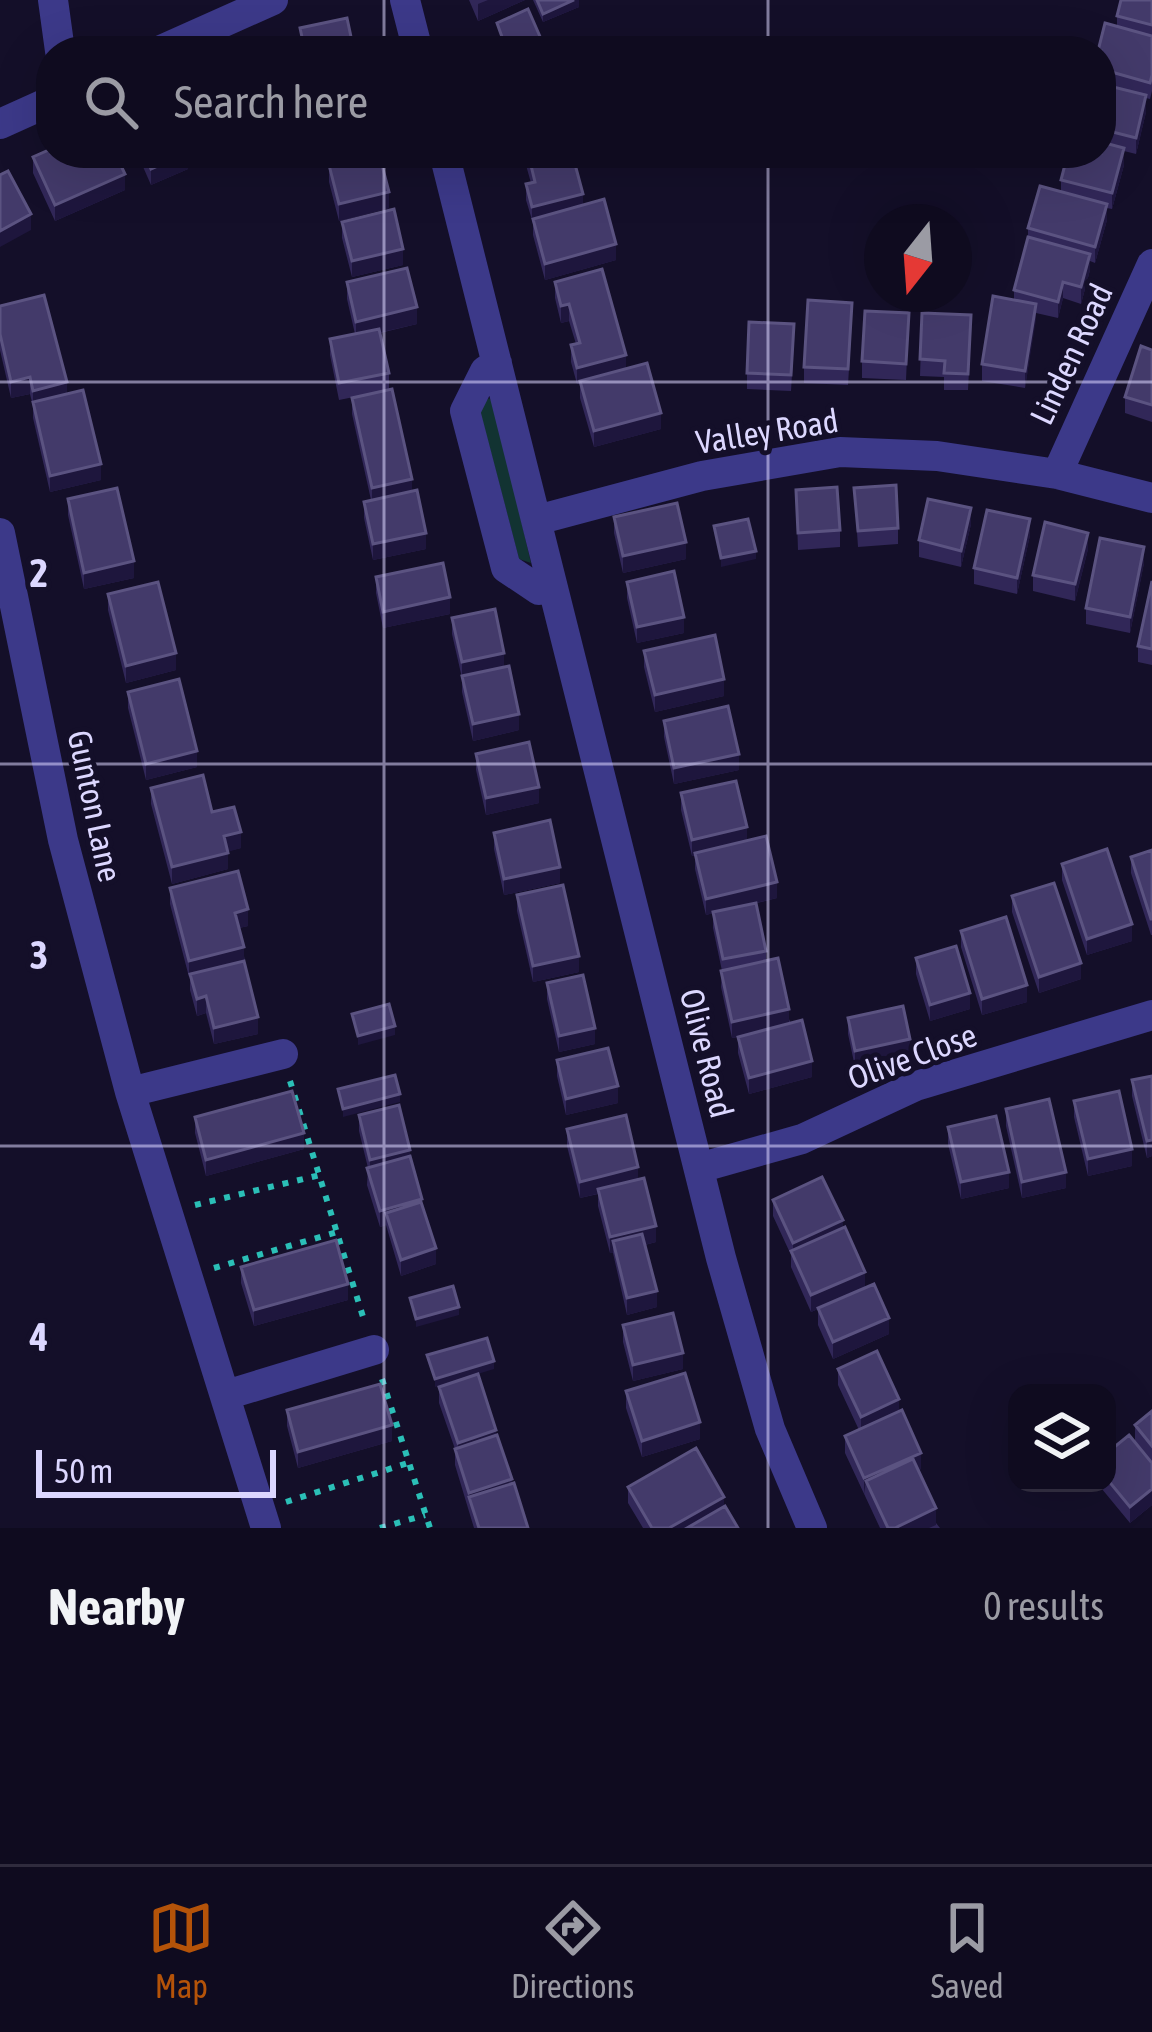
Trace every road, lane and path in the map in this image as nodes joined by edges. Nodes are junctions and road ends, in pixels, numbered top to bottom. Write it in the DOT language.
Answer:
graph roads {
  1 [pos="53,0"];
  2 [pos="273,0"];
  3 [pos="405,0"];
  4 [pos="59,36"];
  5 [pos="193,36"];
  6 [pos="414,36"];
  7 [pos="36,108"];
  8 [pos="0,124"];
  9 [pos="447,168"];
  10 [pos="1152,264"];
  11 [pos="497,363"];
  12 [pos="1057,474"];
  13 [pos="1152,498"];
  14 [pos="537,520"];
  15 [pos="0,533"];
  16 [pos="553,588"];
  17 [pos="1152,1015"];
  18 [pos="283,1054"];
  19 [pos="130,1092"];
  20 [pos="699,1168"];
  21 [pos="320,1175"];
  22 [pos="167,1211"];
  23 [pos="337,1232"];
  24 [pos="188,1276"];
  25 [pos="374,1349"];
  26 [pos="226,1395"];
  27 [pos="408,1463"];
  28 [pos="425,1515"];
  29 [pos="263,1519"];
  30 [pos="380,1528"];
  31 [pos="430,1528"];
  32 [pos="812,1528"];
  1 -- 4 [label="street"];
  2 -- 5 [label="street"];
  3 -- 6 [label="street"];
  7 -- 8 [label="street"];
  9 -- 11 [label="street, Olive Road"];
  10 -- 12 [label="street, Linden Road"];
  11 -- 14 [label="street, Olive Road"];
  11 -- 16 [label="street"];
  12 -- 13 [label="street, Valley Road"];
  12 -- 14 [label="street, Valley Road"];
  14 -- 16 [label="street, Olive Road"];
  15 -- 19 [label="street, Gunton Lane"];
  16 -- 20 [label="street, Olive Road"];
  17 -- 20 [label="street, Olive Close"];
  18 -- 19 [label="street"];
  18 -- 21 [label="path"];
  19 -- 22 [label="street, Gunton Lane"];
  20 -- 32 [label="street, Olive Road"];
  21 -- 22 [label="path"];
  21 -- 23 [label="path"];
  22 -- 24 [label="street, Gunton Lane"];
  23 -- 24 [label="path"];
  23 -- 25 [label="path"];
  24 -- 26 [label="street, Gunton Lane"];
  25 -- 26 [label="street"];
  25 -- 27 [label="path"];
  26 -- 29 [label="street, Gunton Lane"];
  27 -- 28 [label="path"];
  27 -- 29 [label="path"];
  28 -- 30 [label="path"];
  28 -- 31 [label="path"];
}
